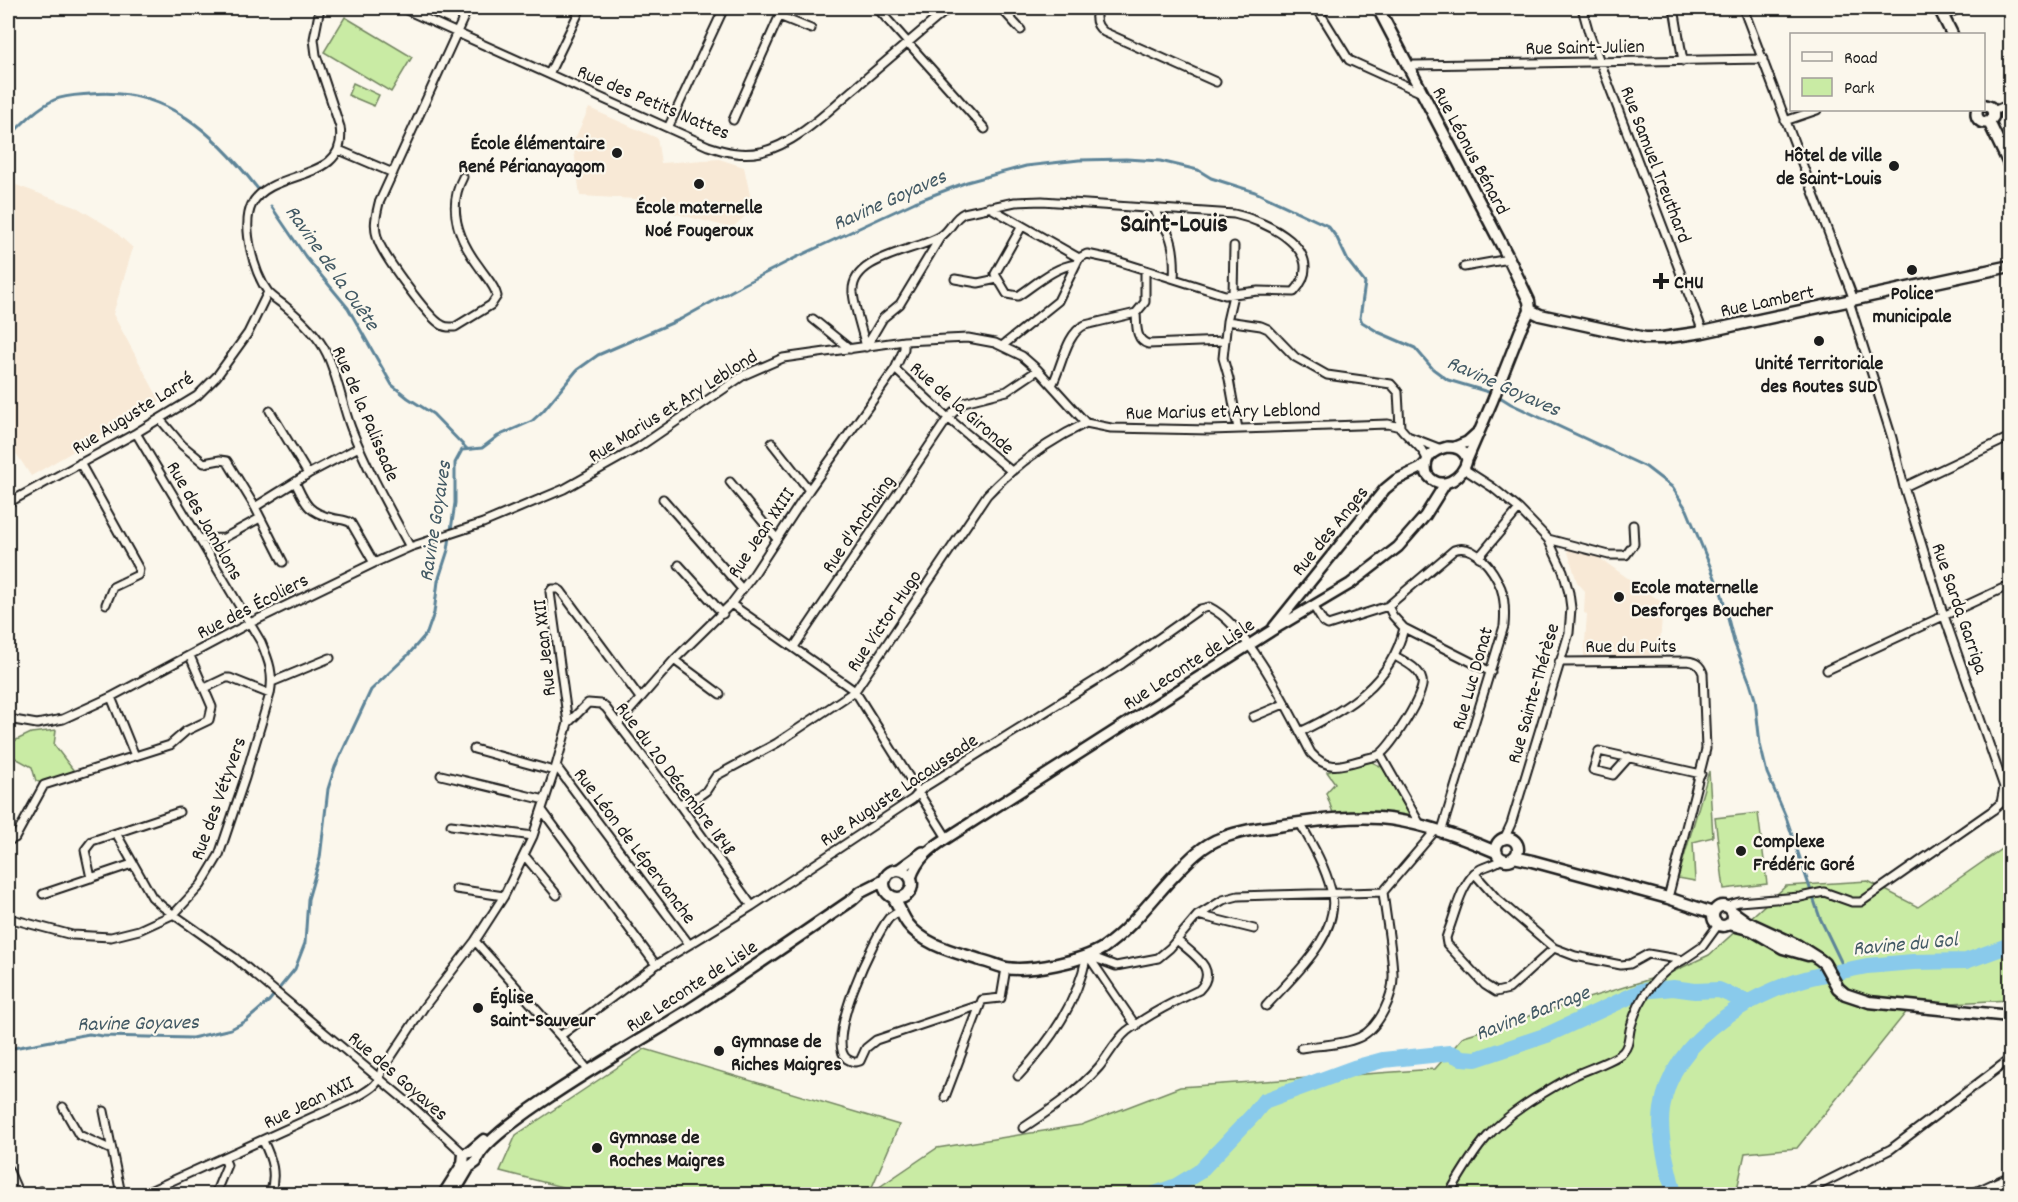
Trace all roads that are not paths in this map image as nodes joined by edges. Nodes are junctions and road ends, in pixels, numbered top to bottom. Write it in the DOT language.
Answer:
graph roads {
  1 [pos="320,8"];
  2 [pos="406,8"];
  3 [pos="468,8"];
  4 [pos="580,8"];
  5 [pos="724,8"];
  6 [pos="783,8"];
  7 [pos="877,8"];
  8 [pos="949,8"];
  9 [pos="1001,8"];
  10 [pos="1098,8"];
  11 [pos="1317,8"];
  12 [pos="1377,8"];
  13 [pos="1582,8"];
  14 [pos="1674,8"];
  15 [pos="1743,8"];
  16 [pos="1961,8"];
  17 [pos="1941,12"];
  18 [pos="779,16"];
  19 [pos="811,29"];
  20 [pos="1021,30"];
  21 [pos="457,33"];
  22 [pos="1950,33"];
  23 [pos="908,42"];
  24 [pos="1763,59"];
  25 [pos="1683,61"];
  26 [pos="1600,63"];
  27 [pos="1409,67"];
  28 [pos="549,74"];
  29 [pos="1216,82"];
  30 [pos="1423,93"];
  31 [pos="2010,104"];
  32 [pos="1814,111"];
  33 [pos="1977,111"];
  34 [pos="1988,113"];
  35 [pos="733,120"];
  36 [pos="1785,121"];
  37 [pos="668,128"];
  38 [pos="985,129"];
  39 [pos="339,150"];
  40 [pos="2010,166"];
  41 [pos="393,173"];
  42 [pos="463,177"];
  43 [pos="989,207"];
  44 [pos="1155,210"];
  45 [pos="1022,226"];
  46 [pos="941,236"];
  47 [pos="1234,246"];
  48 [pos="1509,259"];
  49 [pos="1078,261"];
  50 [pos="2010,266"];
  51 [pos="1464,267"];
  52 [pos="1145,270"];
  53 [pos="1174,278"];
  54 [pos="955,279"];
  55 [pos="997,279"];
  56 [pos="268,292"];
  57 [pos="1233,295"];
  58 [pos="1851,301"];
  59 [pos="1530,310"];
  60 [pos="1136,313"];
  61 [pos="813,319"];
  62 [pos="1227,321"];
  63 [pos="1703,332"];
  64 [pos="1225,340"];
  65 [pos="904,341"];
  66 [pos="1002,346"];
  67 [pos="866,347"];
  68 [pos="850,349"];
  69 [pos="894,369"];
  70 [pos="1038,370"];
  71 [pos="1052,385"];
  72 [pos="270,411"];
  73 [pos="948,418"];
  74 [pos="160,419"];
  75 [pos="1086,423"];
  76 [pos="1400,427"];
  77 [pos="1238,429"];
  78 [pos="1480,430"];
  79 [pos="136,433"];
  80 [pos="1406,436"];
  81 [pos="2010,437"];
  82 [pos="772,443"];
  83 [pos="359,447"];
  84 [pos="1455,447"];
  85 [pos="1441,449"];
  86 [pos="1426,461"];
  87 [pos="80,464"];
  88 [pos="1466,465"];
  89 [pos="1010,470"];
  90 [pos="308,474"];
  91 [pos="295,482"];
  92 [pos="730,482"];
  93 [pos="1445,484"];
  94 [pos="1904,487"];
  95 [pos="809,490"];
  96 [pos="663,499"];
  97 [pos="8,503"];
  98 [pos="255,507"];
  99 [pos="1519,509"];
  100 [pos="260,518"];
  101 [pos="1633,525"];
  102 [pos="441,538"];
  103 [pos="199,539"];
  104 [pos="777,539"];
  105 [pos="1548,539"];
  106 [pos="410,547"];
  107 [pos="1479,557"];
  108 [pos="283,562"];
  109 [pos="374,563"];
  110 [pos="679,565"];
  111 [pos="2010,585"];
  112 [pos="742,589"];
  113 [pos="106,604"];
  114 [pos="731,604"];
  115 [pos="1388,606"];
  116 [pos="1314,607"];
  117 [pos="723,614"];
  118 [pos="1944,615"];
  119 [pos="248,624"];
  120 [pos="1404,628"];
  121 [pos="1270,631"];
  122 [pos="1250,645"];
  123 [pos="794,647"];
  124 [pos="190,656"];
  125 [pos="1395,656"];
  126 [pos="330,658"];
  127 [pos="674,660"];
  128 [pos="1559,662"];
  129 [pos="1827,670"];
  130 [pos="1491,672"];
  131 [pos="272,682"];
  132 [pos="205,688"];
  133 [pos="855,691"];
  134 [pos="270,694"];
  135 [pos="720,694"];
  136 [pos="111,697"];
  137 [pos="640,698"];
  138 [pos="1284,704"];
  139 [pos="1253,717"];
  140 [pos="8,720"];
  141 [pos="568,723"];
  142 [pos="618,724"];
  143 [pos="1300,732"];
  144 [pos="474,749"];
  145 [pos="1380,754"];
  146 [pos="135,756"];
  147 [pos="1629,757"];
  148 [pos="555,768"];
  149 [pos="1701,774"];
  150 [pos="441,775"];
  151 [pos="2007,786"];
  152 [pos="918,794"];
  153 [pos="545,800"];
  154 [pos="679,804"];
  155 [pos="542,810"];
  156 [pos="179,812"];
  157 [pos="1300,823"];
  158 [pos="451,825"];
  159 [pos="1421,826"];
  160 [pos="1438,832"];
  161 [pos="116,833"];
  162 [pos="533,836"];
  163 [pos="947,837"];
  164 [pos="8,841"];
  165 [pos="1502,846"];
  166 [pos="928,850"];
  167 [pos="1516,854"];
  168 [pos="524,855"];
  169 [pos="132,864"];
  170 [pos="898,870"];
  171 [pos="1474,873"];
  172 [pos="91,878"];
  173 [pos="910,878"];
  174 [pos="885,880"];
  175 [pos="456,889"];
  176 [pos="1332,892"];
  177 [pos="1383,892"];
  178 [pos="43,894"];
  179 [pos="557,895"];
  180 [pos="891,895"];
  181 [pos="504,896"];
  182 [pos="906,896"];
  183 [pos="1668,898"];
  184 [pos="852,900"];
  185 [pos="752,906"];
  186 [pos="1731,910"];
  187 [pos="901,911"];
  188 [pos="1713,913"];
  189 [pos="174,914"];
  190 [pos="1198,915"];
  191 [pos="8,918"];
  192 [pos="1723,925"];
  193 [pos="1254,929"];
  194 [pos="916,933"];
  195 [pos="1177,940"];
  196 [pos="475,941"];
  197 [pos="689,944"];
  198 [pos="1554,948"];
  199 [pos="1087,955"];
  200 [pos="1814,957"];
  201 [pos="1683,960"];
  202 [pos="656,965"];
  203 [pos="1006,968"];
  204 [pos="980,1005"];
  205 [pos="1266,1006"];
  206 [pos="2010,1016"];
  207 [pos="1136,1026"];
  208 [pos="560,1035"];
  209 [pos="1301,1048"];
  210 [pos="2010,1059"];
  211 [pos="589,1071"];
  212 [pos="1018,1076"];
  213 [pos="380,1079"];
  214 [pos="945,1097"];
  215 [pos="63,1107"];
  216 [pos="104,1111"];
  217 [pos="1023,1128"];
  218 [pos="263,1141"];
  219 [pos="111,1150"];
  220 [pos="224,1158"];
  221 [pos="469,1159"];
  222 [pos="8,1169"];
  223 [pos="2010,1176"];
  224 [pos="162,1186"];
  225 [pos="20,1194"];
  226 [pos="120,1194"];
  227 [pos="143,1194"];
  228 [pos="161,1194"];
  229 [pos="215,1194"];
  230 [pos="270,1194"];
  231 [pos="444,1194"];
  232 [pos="453,1194"];
  233 [pos="1449,1194"];
  234 [pos="1801,1194"];
  235 [pos="1971,1194"];
  1 -- 39 [label="street"];
  2 -- 21 [label="street, Rue des Petits Nattes"];
  3 -- 21 [label="street"];
  4 -- 28 [label="street"];
  5 -- 37 [label="street"];
  6 -- 18 [label="street"];
  7 -- 23 [label="street"];
  8 -- 23 [label="street, Rue des Petits Nattes"];
  9 -- 20 [label="street"];
  10 -- 29 [label="street"];
  11 -- 30 [label="street"];
  12 -- 27 [label="main road, Rue Léonus Bénard"];
  13 -- 26 [label="street, Rue Samuel Treuthard"];
  14 -- 25 [label="street"];
  15 -- 24 [label="street, Rue Sarda Garriga"];
  16 -- 17 [label="street"];
  17 -- 22 [label="main road"];
  18 -- 19 [label="street"];
  18 -- 35 [label="street"];
  21 -- 28 [label="street, Rue des Petits Nattes"];
  21 -- 41 [label="street"];
  23 -- 37 [label="street, Rue des Petits Nattes"];
  23 -- 38 [label="street"];
  24 -- 25 [label="street, Rue Saint-Julien"];
  24 -- 36 [label="street, Rue Sarda Garriga"];
  25 -- 26 [label="street, Rue Saint-Julien"];
  26 -- 27 [label="street, Rue Saint-Julien"];
  26 -- 63 [label="street, Rue Samuel Treuthard"];
  27 -- 30 [label="main road, Rue Léonus Bénard"];
  28 -- 37 [label="street, Rue des Petits Nattes"];
  30 -- 48 [label="main road, Rue Léonus Bénard"];
  31 -- 34 [label="street"];
  32 -- 36 [label="street"];
  33 -- 34 [label="main road"];
  34 -- 40 [label="main road"];
  36 -- 58 [label="street, Rue Sarda Garriga"];
  39 -- 41 [label="street"];
  39 -- 56 [label="street, Rue de la Palissade"];
  41 -- 42 [label="street"];
  43 -- 44 [label="street"];
  43 -- 45 [label="street"];
  43 -- 46 [label="street"];
  44 -- 53 [label="street"];
  44 -- 57 [label="street"];
  45 -- 49 [label="street"];
  45 -- 55 [label="street"];
  46 -- 67 [label="street"];
  46 -- 67 [label="street"];
  47 -- 57 [label="street"];
  48 -- 51 [label="street"];
  48 -- 59 [label="main road, Rue Léonus Bénard"];
  49 -- 52 [label="street"];
  49 -- 55 [label="street"];
  49 -- 66 [label="street"];
  50 -- 58 [label="main road, Rue Lambert"];
  52 -- 53 [label="street"];
  52 -- 60 [label="street"];
  53 -- 57 [label="street"];
  54 -- 55 [label="street"];
  56 -- 74 [label="street, Rue Auguste Larré"];
  56 -- 83 [label="street, Rue de la Palissade"];
  57 -- 62 [label="street"];
  58 -- 63 [label="main road, Rue Lambert"];
  58 -- 94 [label="street, Rue Sarda Garriga"];
  59 -- 63 [label="main road, Rue Lambert"];
  59 -- 78 [label="street"];
  60 -- 64 [label="street"];
  60 -- 71 [label="street"];
  61 -- 68 [label="street"];
  62 -- 64 [label="street"];
  62 -- 76 [label="street"];
  64 -- 77 [label="street"];
  65 -- 66 [label="street, Rue Marius et Ary Leblond"];
  65 -- 67 [label="street, Rue Marius et Ary Leblond"];
  65 -- 69 [label="street, Rue Jean XXIII"];
  66 -- 70 [label="street, Rue Marius et Ary Leblond"];
  67 -- 68 [label="street, Rue Marius et Ary Leblond"];
  68 -- 102 [label="street, Rue Marius et Ary Leblond"];
  69 -- 73 [label="street, Rue de la Gironde"];
  69 -- 95 [label="street, Rue Jean XXIII"];
  70 -- 71 [label="street, Rue Marius et Ary Leblond"];
  70 -- 73 [label="street, Rue d'Anchaing"];
  71 -- 75 [label="street, Rue Marius et Ary Leblond"];
  72 -- 90 [label="street"];
  73 -- 89 [label="street, Rue de la Gironde"];
  73 -- 123 [label="street, Rue d'Anchaing"];
  74 -- 79 [label="street, Rue Auguste Larré"];
  74 -- 98 [label="street"];
  75 -- 77 [label="street, Rue Marius et Ary Leblond"];
  75 -- 89 [label="street, Rue Victor Hugo"];
  76 -- 77 [label="street, Rue Marius et Ary Leblond"];
  76 -- 80 [label="street"];
  78 -- 84 [label="street"];
  78 -- 88 [label="street"];
  79 -- 87 [label="street, Rue Auguste Larré"];
  79 -- 103 [label="street, Rue des Jamblons"];
  80 -- 85 [label="street"];
  80 -- 86 [label="street"];
  81 -- 94 [label="street"];
  82 -- 95 [label="street"];
  83 -- 90 [label="street"];
  83 -- 106 [label="street, Rue de la Palissade"];
  84 -- 85 [label="street"];
  84 -- 88 [label="street"];
  85 -- 86 [label="street"];
  86 -- 93 [label="street"];
  86 -- 121 [label="street, Rue des Anges"];
  87 -- 97 [label="street, Rue Auguste Larré"];
  87 -- 113 [label="street"];
  88 -- 93 [label="street"];
  88 -- 99 [label="street, Rue Sainte-Thérèse"];
  89 -- 133 [label="street, Rue Victor Hugo"];
  90 -- 91 [label="street"];
  91 -- 98 [label="street"];
  91 -- 109 [label="street"];
  92 -- 104 [label="street"];
  93 -- 116 [label="street, Rue Leconte de Lisle"];
  94 -- 118 [label="street, Rue Sarda Garriga"];
  95 -- 104 [label="street, Rue Jean XXIII"];
  96 -- 112 [label="street"];
  98 -- 100 [label="street"];
  99 -- 105 [label="street, Rue Sainte-Thérèse"];
  99 -- 107 [label="street"];
  100 -- 103 [label="street"];
  100 -- 108 [label="street"];
  101 -- 105 [label="street"];
  102 -- 106 [label="street, Rue des Écoliers"];
  103 -- 119 [label="street, Rue des Jamblons"];
  104 -- 112 [label="street, Rue Jean XXIII"];
  105 -- 128 [label="street, Rue Sainte-Thérèse"];
  106 -- 109 [label="street, Rue des Écoliers"];
  107 -- 115 [label="street, Rue Luc Donat"];
  107 -- 130 [label="street, Rue Luc Donat"];
  109 -- 119 [label="street, Rue des Écoliers"];
  110 -- 117 [label="street"];
  111 -- 118 [label="street"];
  112 -- 114 [label="street, Rue Jean XXIII"];
  114 -- 117 [label="street, Rue Jean XXIII"];
  114 -- 123 [label="street"];
  115 -- 116 [label="street"];
  115 -- 120 [label="street"];
  116 -- 121 [label="street, Rue Leconte de Lisle"];
  117 -- 127 [label="street, Rue Jean XXIII"];
  118 -- 129 [label="street"];
  118 -- 151 [label="street, Rue Sarda Garriga"];
  119 -- 124 [label="street, Rue des Écoliers"];
  119 -- 131 [label="street, Rue des Vétyvers"];
  120 -- 125 [label="street"];
  120 -- 130 [label="street"];
  121 -- 122 [label="street, Rue Leconte de Lisle"];
  122 -- 138 [label="street, Rue Auguste Lacaussade"];
  122 -- 152 [label="street, Rue Auguste Lacaussade"];
  122 -- 163 [label="street, Rue Leconte de Lisle"];
  123 -- 133 [label="street"];
  124 -- 132 [label="street"];
  124 -- 136 [label="street, Rue des Écoliers"];
  125 -- 143 [label="street"];
  125 -- 145 [label="street"];
  126 -- 131 [label="street"];
  127 -- 135 [label="street"];
  127 -- 137 [label="street, Rue Jean XXIII"];
  128 -- 149 [label="street, Rue du Puits"];
  128 -- 165 [label="street, Rue Sainte-Thérèse"];
  130 -- 160 [label="street, Rue Luc Donat"];
  131 -- 134 [label="street, Rue des Vétyvers"];
  132 -- 134 [label="street"];
  132 -- 146 [label="street"];
  133 -- 152 [label="street"];
  133 -- 154 [label="street, Rue Victor Hugo"];
  134 -- 189 [label="street, Rue des Vétyvers"];
  136 -- 140 [label="street, Rue des Écoliers"];
  136 -- 146 [label="street"];
  137 -- 141 [label="street, Rue Jean XXII"];
  137 -- 142 [label="street, Rue Jean XXIII"];
  138 -- 139 [label="street"];
  138 -- 143 [label="street, Rue Auguste Lacaussade"];
  141 -- 142 [label="street, Rue du 20 Décembre 1848"];
  141 -- 148 [label="street, Rue Jean XXII"];
  142 -- 154 [label="street, Rue du 20 Décembre 1848"];
  143 -- 145 [label="street, Rue Auguste Lacaussade"];
  144 -- 148 [label="street"];
  145 -- 159 [label="street"];
  146 -- 164 [label="street"];
  147 -- 147 [label="street"];
  147 -- 149 [label="street"];
  148 -- 153 [label="street, Rue Jean XXII"];
  148 -- 197 [label="street, Rue Léon de Lépervanche"];
  149 -- 183 [label="street, Rue du Puits"];
  150 -- 153 [label="street"];
  151 -- 186 [label="street, Rue Sarda Garriga"];
  152 -- 163 [label="street"];
  152 -- 185 [label="street, Rue Auguste Lacaussade"];
  153 -- 155 [label="street, Rue Jean XXII"];
  154 -- 185 [label="street, Rue du 20 Décembre 1848"];
  155 -- 162 [label="street, Rue Jean XXII"];
  155 -- 202 [label="street"];
  156 -- 161 [label="street"];
  157 -- 159 [label="main road"];
  157 -- 176 [label="street"];
  157 -- 199 [label="main road"];
  158 -- 162 [label="street"];
  159 -- 160 [label="main road"];
  160 -- 165 [label="main road"];
  160 -- 177 [label="street"];
  161 -- 169 [label="street"];
  161 -- 172 [label="street"];
  162 -- 168 [label="street, Rue Jean XXII"];
  163 -- 166 [label="street, Rue Leconte de Lisle"];
  165 -- 167 [label="main road"];
  165 -- 167 [label="main road"];
  165 -- 171 [label="street"];
  166 -- 170 [label="street, Rue Leconte de Lisle"];
  166 -- 173 [label="street, Rue Leconte de Lisle"];
  167 -- 183 [label="main road"];
  168 -- 179 [label="street"];
  168 -- 181 [label="street, Rue Jean XXII"];
  169 -- 172 [label="street"];
  169 -- 189 [label="street"];
  170 -- 173 [label="main road"];
  170 -- 174 [label="main road"];
  171 -- 198 [label="street"];
  171 -- 198 [label="street"];
  172 -- 178 [label="street"];
  173 -- 182 [label="main road"];
  174 -- 180 [label="main road"];
  174 -- 184 [label="main road, Rue Leconte de Lisle"];
  175 -- 181 [label="street"];
  176 -- 177 [label="street"];
  176 -- 190 [label="street"];
  176 -- 205 [label="street"];
  177 -- 209 [label="street"];
  180 -- 182 [label="main road"];
  180 -- 184 [label="main road, Rue Leconte de Lisle"];
  180 -- 187 [label="main road"];
  181 -- 196 [label="street, Rue Jean XXII"];
  182 -- 194 [label="main road"];
  183 -- 188 [label="main road"];
  184 -- 211 [label="main road, Rue Leconte de Lisle"];
  185 -- 197 [label="street, Rue Auguste Lacaussade"];
  186 -- 188 [label="main road"];
  186 -- 192 [label="main road"];
  186 -- 200 [label="main road"];
  187 -- 194 [label="main road"];
  187 -- 204 [label="street"];
  188 -- 192 [label="main road"];
  189 -- 191 [label="street, Rue des Vétyvers"];
  189 -- 213 [label="street, Rue des Goyaves"];
  190 -- 193 [label="street"];
  190 -- 195 [label="street"];
  192 -- 200 [label="main road"];
  192 -- 201 [label="street"];
  194 -- 203 [label="main road"];
  195 -- 199 [label="street"];
  195 -- 207 [label="street"];
  196 -- 208 [label="street"];
  196 -- 213 [label="street, Rue Jean XXII"];
  197 -- 202 [label="street, Rue Auguste Lacaussade"];
  198 -- 201 [label="street"];
  199 -- 203 [label="main road"];
  199 -- 207 [label="street"];
  199 -- 212 [label="street"];
  200 -- 206 [label="main road"];
  201 -- 233 [label="street"];
  202 -- 208 [label="street, Rue Auguste Lacaussade"];
  203 -- 204 [label="street"];
  204 -- 214 [label="street"];
  207 -- 217 [label="street"];
  208 -- 211 [label="street"];
  210 -- 234 [label="street"];
  211 -- 221 [label="main road, Rue Leconte de Lisle"];
  213 -- 218 [label="street, Rue Jean XXII"];
  213 -- 221 [label="street, Rue des Goyaves"];
  215 -- 219 [label="street"];
  216 -- 219 [label="street"];
  218 -- 220 [label="street, Rue Jean XXII"];
  218 -- 230 [label="street"];
  219 -- 226 [label="street"];
  220 -- 224 [label="street, Rue Jean XXII"];
  220 -- 229 [label="street"];
  221 -- 231 [label="main road, Rue Leconte de Lisle"];
  221 -- 232 [label="main road, Rue Leconte de Lisle"];
  222 -- 225 [label="street"];
  223 -- 235 [label="street"];
  224 -- 227 [label="street, Rue Jean XXII"];
  224 -- 228 [label="street"];
}
